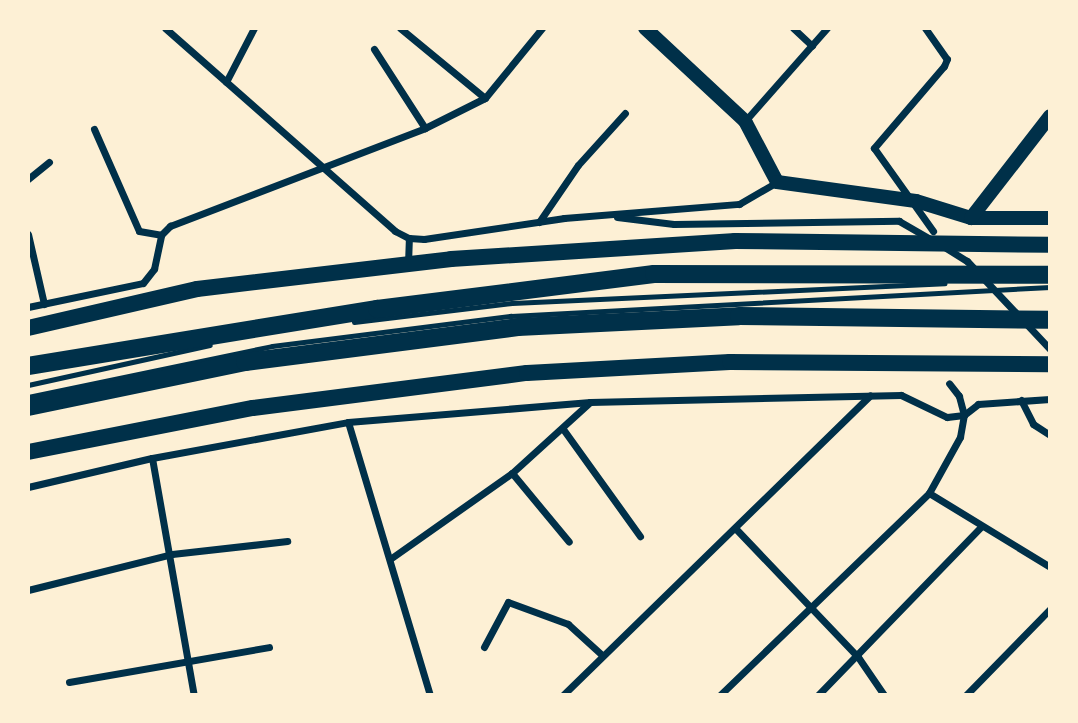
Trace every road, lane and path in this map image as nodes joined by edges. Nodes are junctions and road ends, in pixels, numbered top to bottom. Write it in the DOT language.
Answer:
graph roads {
  1 [pos="165,28"];
  2 [pos="254,28"];
  3 [pos="400,28"];
  4 [pos="542,28"];
  5 [pos="645,28"];
  6 [pos="793,28"];
  7 [pos="828,28"];
  8 [pos="925,28"];
  9 [pos="812,46"];
  10 [pos="374,49"];
  11 [pos="226,82"];
  12 [pos="485,98"];
  13 [pos="625,113"];
  14 [pos="1050,116"];
  15 [pos="745,121"];
  16 [pos="425,128"];
  17 [pos="94,129"];
  18 [pos="1043,132"];
  19 [pos="49,162"];
  20 [pos="321,166"];
  21 [pos="28,179"];
  22 [pos="777,182"];
  23 [pos="916,201"];
  24 [pos="600,215"];
  25 [pos="971,218"];
  26 [pos="1050,218"];
  27 [pos="539,222"];
  28 [pos="933,231"];
  29 [pos="28,234"];
  30 [pos="161,234"];
  31 [pos="409,237"];
  32 [pos="1050,245"];
  33 [pos="408,264"];
  34 [pos="1050,276"];
  35 [pos="1050,287"];
  36 [pos="44,304"];
  37 [pos="28,307"];
  38 [pos="1050,320"];
  39 [pos="28,328"];
  40 [pos="1050,349"];
  41 [pos="1050,364"];
  42 [pos="28,366"];
  43 [pos="949,383"];
  44 [pos="28,384"];
  45 [pos="870,394"];
  46 [pos="28,397"];
  47 [pos="1050,399"];
  48 [pos="1021,400"];
  49 [pos="590,402"];
  50 [pos="28,407"];
  51 [pos="964,415"];
  52 [pos="348,422"];
  53 [pos="563,429"];
  54 [pos="1050,435"];
  55 [pos="28,452"];
  56 [pos="152,458"];
  57 [pos="512,473"];
  58 [pos="28,487"];
  59 [pos="929,493"];
  60 [pos="980,528"];
  61 [pos="736,529"];
  62 [pos="640,536"];
  63 [pos="287,541"];
  64 [pos="569,542"];
  65 [pos="172,554"];
  66 [pos="390,559"];
  67 [pos="1050,567"];
  68 [pos="28,590"];
  69 [pos="809,606"];
  70 [pos="1050,609"];
  71 [pos="270,647"];
  72 [pos="484,647"];
  73 [pos="602,655"];
  74 [pos="858,657"];
  75 [pos="189,659"];
  76 [pos="69,682"];
  77 [pos="194,695"];
  78 [pos="430,695"];
  79 [pos="563,695"];
  80 [pos="720,695"];
  81 [pos="818,695"];
  82 [pos="884,695"];
  83 [pos="966,695"];
  1 -- 11 [label="street"];
  2 -- 11 [label="street"];
  3 -- 12 [label="street"];
  4 -- 12 [label="street"];
  5 -- 15 [label="main road"];
  6 -- 9 [label="street"];
  7 -- 9 [label="street"];
  8 -- 23 [label="street"];
  9 -- 15 [label="street"];
  10 -- 16 [label="street"];
  11 -- 20 [label="street"];
  12 -- 16 [label="street"];
  13 -- 27 [label="street"];
  14 -- 18 [label="main road"];
  15 -- 22 [label="main road"];
  16 -- 20 [label="street"];
  17 -- 30 [label="street"];
  18 -- 25 [label="main road"];
  19 -- 21 [label="street"];
  20 -- 30 [label="street"];
  20 -- 31 [label="street"];
  22 -- 23 [label="main road"];
  22 -- 24 [label="street"];
  23 -- 25 [label="main road"];
  23 -- 28 [label="street"];
  24 -- 27 [label="street"];
  24 -- 40 [label="street"];
  25 -- 26 [label="main road"];
  27 -- 31 [label="street"];
  29 -- 36 [label="street"];
  30 -- 36 [label="street"];
  31 -- 33 [label="street"];
  32 -- 33 [label="highway"];
  33 -- 39 [label="highway"];
  34 -- 42 [label="highway"];
  34 -- 44 [label="lane"];
  35 -- 46 [label="lane"];
  36 -- 37 [label="street"];
  38 -- 50 [label="highway"];
  41 -- 55 [label="highway"];
  43 -- 51 [label="street"];
  45 -- 49 [label="street"];
  45 -- 51 [label="street"];
  45 -- 61 [label="street"];
  47 -- 48 [label="street"];
  48 -- 51 [label="street"];
  48 -- 54 [label="street"];
  49 -- 52 [label="street"];
  49 -- 53 [label="street"];
  51 -- 59 [label="street"];
  52 -- 56 [label="street"];
  52 -- 66 [label="street"];
  53 -- 57 [label="street"];
  53 -- 62 [label="street"];
  56 -- 58 [label="street"];
  56 -- 65 [label="street"];
  57 -- 64 [label="street"];
  57 -- 66 [label="street"];
  59 -- 60 [label="street"];
  59 -- 69 [label="street"];
  60 -- 67 [label="street"];
  60 -- 74 [label="street"];
  61 -- 69 [label="street"];
  61 -- 73 [label="street"];
  63 -- 65 [label="street"];
  65 -- 68 [label="street"];
  65 -- 75 [label="street"];
  66 -- 78 [label="street"];
  69 -- 74 [label="street"];
  69 -- 80 [label="street"];
  70 -- 83 [label="street"];
  71 -- 75 [label="street"];
  72 -- 73 [label="street"];
  73 -- 79 [label="street"];
  74 -- 81 [label="street"];
  74 -- 82 [label="street"];
  75 -- 76 [label="street"];
  75 -- 77 [label="street"];
}
